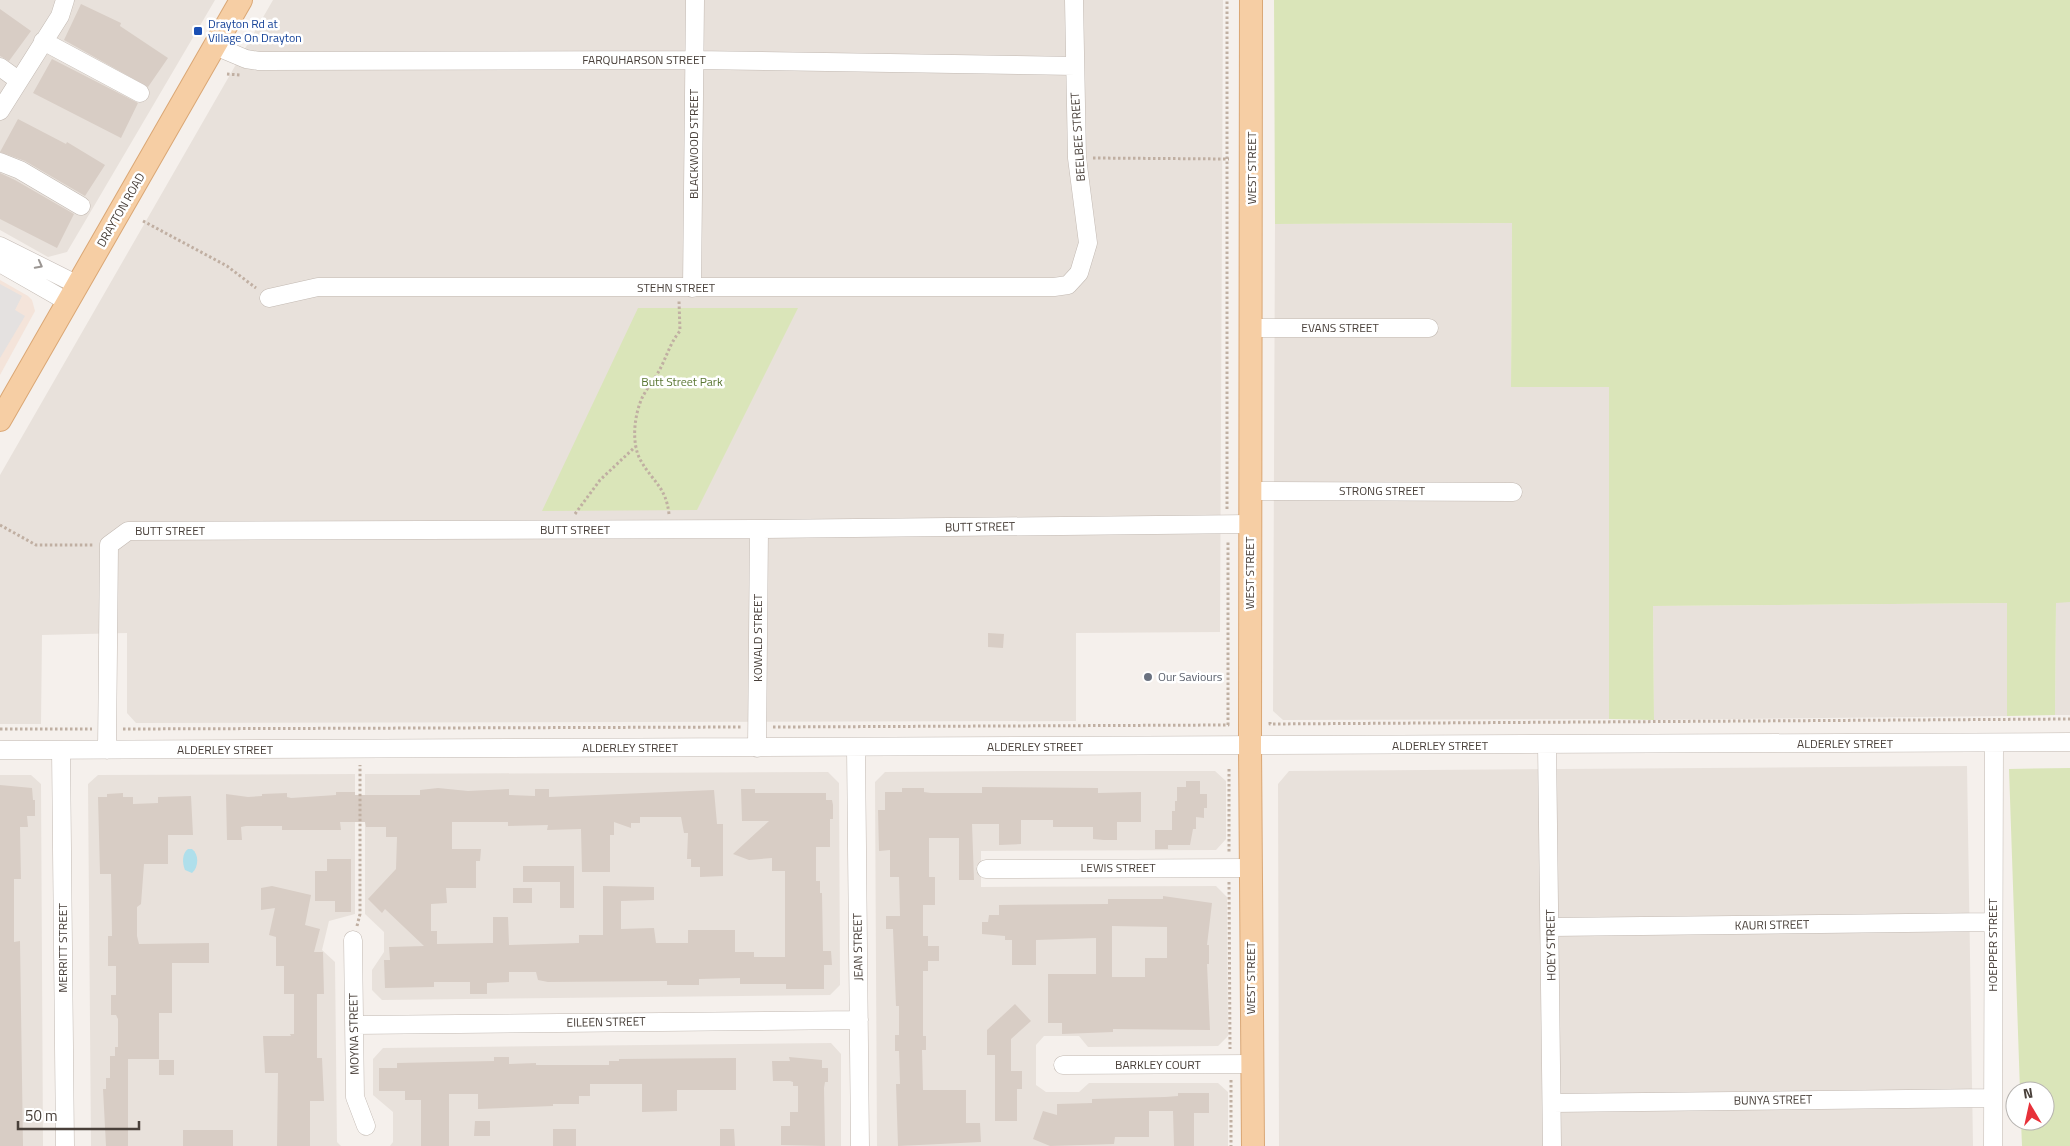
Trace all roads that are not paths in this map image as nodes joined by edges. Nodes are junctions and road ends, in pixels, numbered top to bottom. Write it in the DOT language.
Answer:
graph roads {
  1 [pos="65,0"];
  2 [pos="241,0"];
  3 [pos="695,0"];
  4 [pos="1074,0"];
  5 [pos="1251,0"];
  6 [pos="43,41"];
  7 [pos="215,46"];
  8 [pos="694,60"];
  9 [pos="1074,66"];
  10 [pos="0,67"];
  11 [pos="18,80"];
  12 [pos="140,93"];
  13 [pos="0,111"];
  14 [pos="0,162"];
  15 [pos="81,206"];
  16 [pos="0,246"];
  17 [pos="0,263"];
  18 [pos="1080,273"];
  19 [pos="685,288"];
  20 [pos="73,294"];
  21 [pos="269,298"];
  22 [pos="1251,328"];
  23 [pos="1429,328"];
  24 [pos="0,420"];
  25 [pos="1251,491"];
  26 [pos="1513,492"];
  27 [pos="1250,524"];
  28 [pos="759,529"];
  29 [pos="2070,742"];
  30 [pos="1994,743"];
  31 [pos="1547,745"];
  32 [pos="1250,746"];
  33 [pos="757,748"];
  34 [pos="856,748"];
  35 [pos="0,750"];
  36 [pos="62,750"];
  37 [pos="107,750"];
  38 [pos="1240,868"];
  39 [pos="986,869"];
  40 [pos="1992,922"];
  41 [pos="1551,927"];
  42 [pos="353,940"];
  43 [pos="859,1020"];
  44 [pos="354,1024"];
  45 [pos="1241,1064"];
  46 [pos="1063,1065"];
  47 [pos="1992,1098"];
  48 [pos="1553,1103"];
  49 [pos="366,1126"];
  50 [pos="65,1146"];
  51 [pos="860,1146"];
  52 [pos="1253,1146"];
  53 [pos="1552,1146"];
  54 [pos="1993,1146"];
  1 -- 6 [label="street"];
  2 -- 7 [label="main road, DRAYTON ROAD"];
  3 -- 8 [label="street, BLACKWOOD STREET"];
  4 -- 9 [label="street, BEELBEE STREET"];
  5 -- 22 [label="main road, WEST STREET"];
  6 -- 11 [label="street"];
  6 -- 12 [label="street"];
  7 -- 8 [label="street, FARQUHARSON STREET"];
  7 -- 20 [label="main road, DRAYTON ROAD"];
  8 -- 9 [label="street, FARQUHARSON STREET"];
  8 -- 19 [label="street, BLACKWOOD STREET"];
  9 -- 18 [label="street, BEELBEE STREET"];
  10 -- 11 [label="street"];
  11 -- 13 [label="street"];
  14 -- 15 [label="street"];
  16 -- 20 [label="street, one-way"];
  17 -- 20 [label="street"];
  18 -- 19 [label="street, STEHN STREET"];
  19 -- 21 [label="street, STEHN STREET"];
  20 -- 24 [label="main road, DRAYTON ROAD"];
  22 -- 23 [label="street, EVANS STREET"];
  22 -- 25 [label="main road, WEST STREET"];
  25 -- 26 [label="street, STRONG STREET"];
  25 -- 27 [label="main road, WEST STREET"];
  27 -- 28 [label="street, BUTT STREET"];
  27 -- 32 [label="main road, WEST STREET"];
  28 -- 33 [label="street, KOWALD STREET"];
  28 -- 37 [label="street, BUTT STREET"];
  29 -- 30 [label="street, ALDERLEY STREET"];
  30 -- 31 [label="street, ALDERLEY STREET"];
  30 -- 40 [label="street, HOEPPER STREET"];
  31 -- 32 [label="street, ALDERLEY STREET"];
  31 -- 41 [label="street, HOEY STREET"];
  32 -- 34 [label="street, ALDERLEY STREET"];
  32 -- 38 [label="main road, WEST STREET"];
  33 -- 34 [label="street, ALDERLEY STREET"];
  33 -- 37 [label="street, ALDERLEY STREET"];
  34 -- 43 [label="street, JEAN STREET"];
  35 -- 36 [label="street, ALDERLEY STREET"];
  36 -- 37 [label="street, ALDERLEY STREET"];
  36 -- 50 [label="street, MERRITT STREET"];
  38 -- 39 [label="street, LEWIS STREET"];
  38 -- 45 [label="main road, WEST STREET"];
  40 -- 41 [label="street, KAURI STREET"];
  40 -- 47 [label="street, HOEPPER STREET"];
  41 -- 48 [label="street, HOEY STREET"];
  42 -- 44 [label="street, MOYNA STREET"];
  43 -- 44 [label="street, EILEEN STREET"];
  43 -- 51 [label="street, JEAN STREET"];
  44 -- 49 [label="street, MOYNA STREET"];
  45 -- 46 [label="street, BARKLEY COURT"];
  45 -- 52 [label="main road, WEST STREET"];
  47 -- 48 [label="street, BUNYA STREET"];
  47 -- 54 [label="street, HOEPPER STREET"];
  48 -- 53 [label="street, HOEY STREET"];
}
